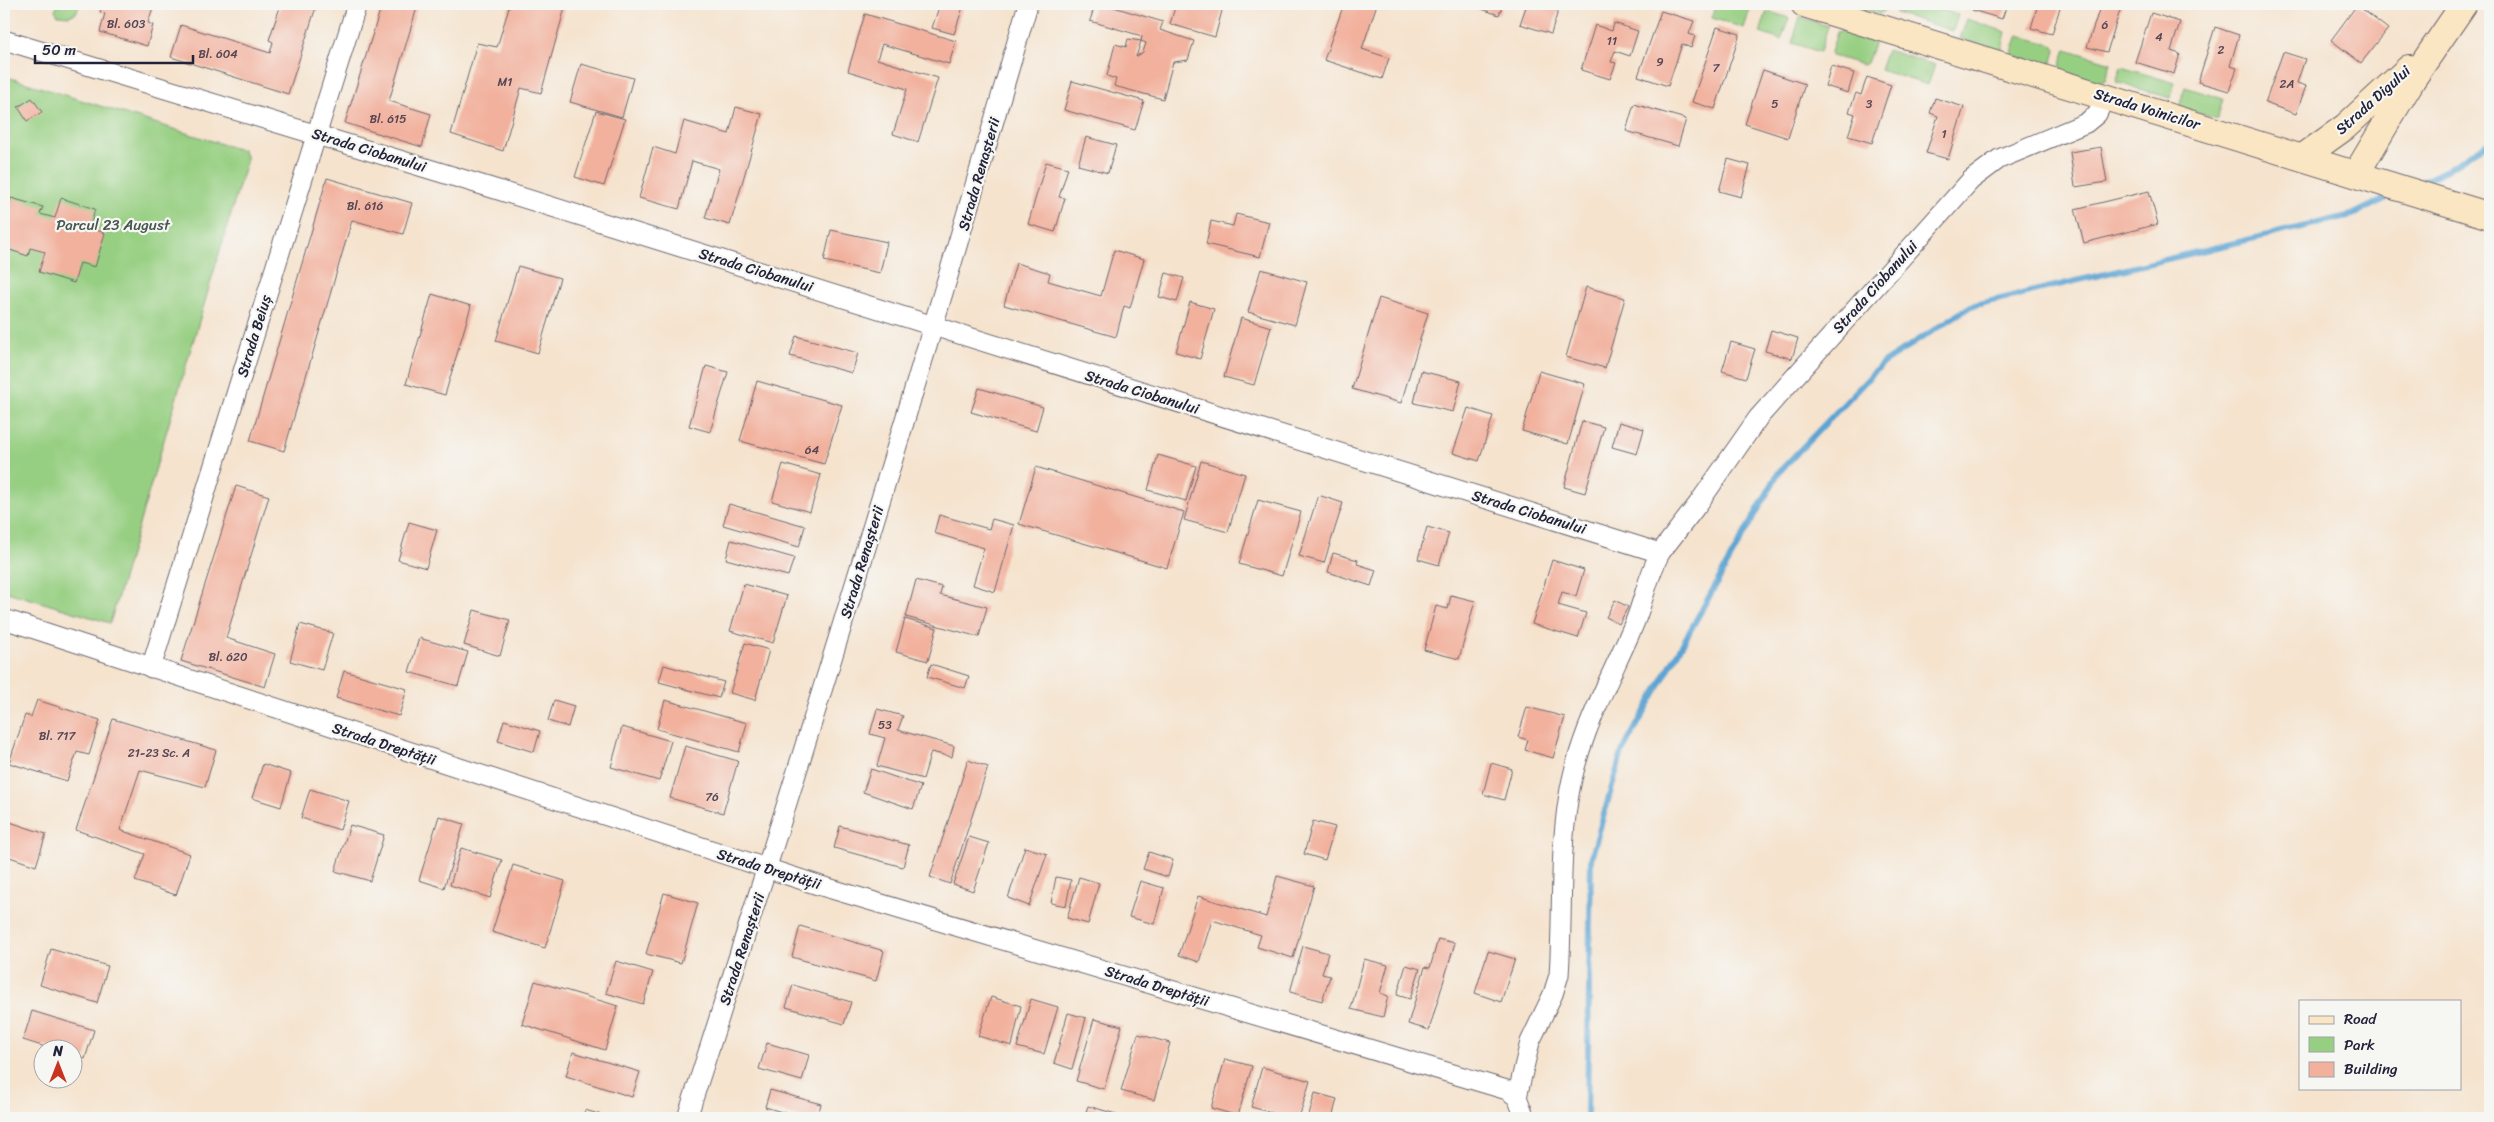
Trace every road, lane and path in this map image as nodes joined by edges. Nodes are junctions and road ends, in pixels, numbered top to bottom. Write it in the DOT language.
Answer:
graph roads {
  1 [pos="357,4"];
  2 [pos="1028,4"];
  3 [pos="1804,4"];
  4 [pos="2464,4"];
  5 [pos="2440,38"];
  6 [pos="4,41"];
  7 [pos="2105,96"];
  8 [pos="317,134"];
  9 [pos="2303,157"];
  10 [pos="2361,176"];
  11 [pos="2490,216"];
  12 [pos="934,326"];
  13 [pos="1660,553"];
  14 [pos="4,619"];
  15 [pos="151,668"];
  16 [pos="768,868"];
  17 [pos="1517,1097"];
  18 [pos="688,1118"];
  19 [pos="1525,1118"];
  1 -- 8 [label="street, Strada Beiuș"];
  2 -- 12 [label="street, Strada Renașterii"];
  3 -- 7 [label="main road, Strada Voinicilor"];
  4 -- 5 [label="main road, Strada Digului"];
  5 -- 9 [label="main road, Strada Digului"];
  5 -- 10 [label="main road, Strada Digului"];
  6 -- 8 [label="street, Strada Ciobanului"];
  7 -- 9 [label="main road, Strada Voinicilor"];
  7 -- 13 [label="street, Strada Ciobanului"];
  8 -- 12 [label="street, Strada Ciobanului"];
  8 -- 15 [label="street, Strada Beiuș"];
  9 -- 10 [label="main road, Strada Voinicilor"];
  10 -- 11 [label="main road, Strada Voinicilor"];
  12 -- 13 [label="street, Strada Ciobanului"];
  12 -- 16 [label="street, Strada Renașterii"];
  13 -- 17 [label="street"];
  14 -- 15 [label="street, Strada Dreptății"];
  15 -- 16 [label="street, Strada Dreptății"];
  16 -- 17 [label="street, Strada Dreptății"];
  16 -- 18 [label="street, Strada Renașterii"];
  17 -- 19 [label="street"];
}
